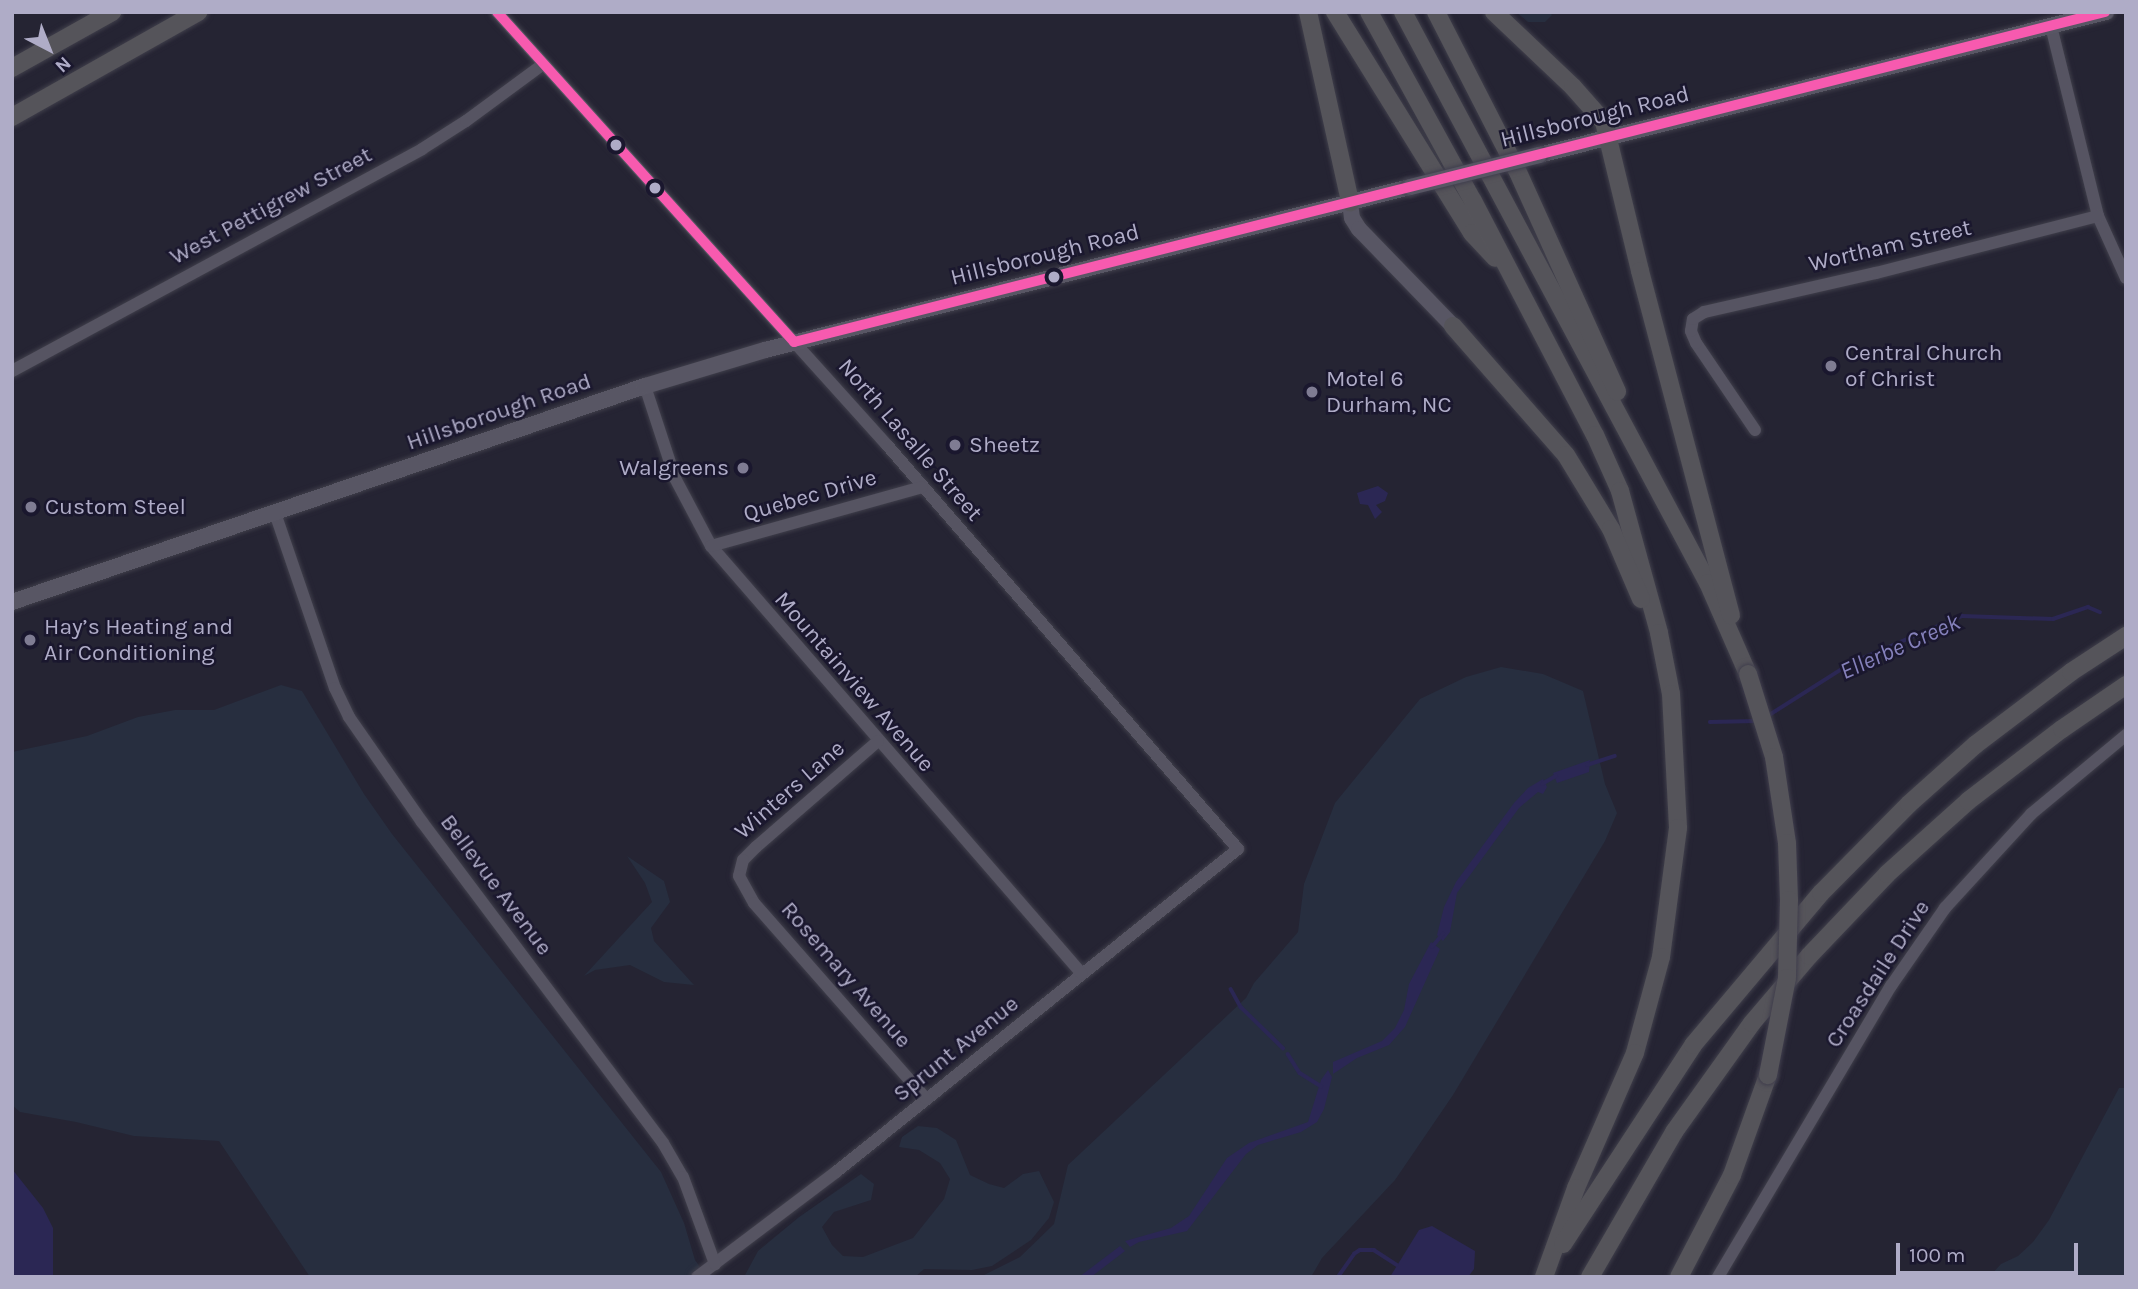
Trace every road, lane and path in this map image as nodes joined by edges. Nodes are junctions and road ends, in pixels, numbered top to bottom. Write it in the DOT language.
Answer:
graph roads {
  1 [pos="112,12"];
  2 [pos="198,12"];
  3 [pos="497,12"];
  4 [pos="1308,12"];
  5 [pos="1335,12"];
  6 [pos="1369,12"];
  7 [pos="1403,12"];
  8 [pos="1436,12"];
  9 [pos="1494,12"];
  10 [pos="2106,12"];
  11 [pos="2051,26"];
  12 [pos="542,65"];
  13 [pos="12,68"];
  14 [pos="12,117"];
  15 [pos="1610,137"];
  16 [pos="1350,202"];
  17 [pos="2098,216"];
  18 [pos="1511,276"];
  19 [pos="2126,278"];
  20 [pos="1453,326"];
  21 [pos="794,342"];
  22 [pos="12,371"];
  23 [pos="645,386"];
  24 [pos="1755,430"];
  25 [pos="922,487"];
  26 [pos="1661,495"];
  27 [pos="275,513"];
  28 [pos="711,547"];
  29 [pos="12,602"];
  30 [pos="1659,633"];
  31 [pos="2123,637"];
  32 [pos="1737,642"];
  33 [pos="2126,685"];
  34 [pos="2126,735"];
  35 [pos="878,741"];
  36 [pos="1238,849"];
  37 [pos="739,876"];
  38 [pos="1082,974"];
  39 [pos="926,1099"];
  40 [pos="715,1265"];
  41 [pos="1547,1271"];
  42 [pos="697,1277"];
  43 [pos="1590,1277"];
  44 [pos="1679,1277"];
  45 [pos="1718,1277"];
  1 -- 13 [label="highway"];
  2 -- 14 [label="highway"];
  3 -- 12 [label="street, North Lasalle Street"];
  4 -- 16 [label="highway"];
  5 -- 18 [label="highway"];
  6 -- 18 [label="highway"];
  7 -- 26 [label="highway"];
  8 -- 26 [label="highway"];
  9 -- 15 [label="highway"];
  10 -- 11 [label="main road, Hillsborough Road"];
  11 -- 15 [label="main road, Hillsborough Road"];
  11 -- 17 [label="street"];
  12 -- 21 [label="street, North Lasalle Street"];
  12 -- 22 [label="street, West Pettigrew Street"];
  15 -- 16 [label="main road, Hillsborough Road, bridge"];
  15 -- 32 [label="highway"];
  16 -- 20 [label="main road"];
  16 -- 21 [label="main road, Hillsborough Road"];
  17 -- 19 [label="street"];
  17 -- 24 [label="street, Wortham Street"];
  18 -- 30 [label="highway"];
  20 -- 30 [label="highway"];
  21 -- 23 [label="main road, Hillsborough Road"];
  21 -- 25 [label="street, North Lasalle Street"];
  23 -- 27 [label="main road, Hillsborough Road"];
  23 -- 28 [label="street, Mountainview Avenue"];
  25 -- 28 [label="street, Quebec Drive"];
  25 -- 36 [label="street, North Lasalle Street"];
  26 -- 32 [label="highway"];
  27 -- 29 [label="main road, Hillsborough Road"];
  27 -- 40 [label="street, Bellevue Avenue"];
  28 -- 35 [label="street, Mountainview Avenue"];
  30 -- 41 [label="highway"];
  31 -- 41 [label="highway"];
  32 -- 44 [label="highway, bridge"];
  33 -- 43 [label="highway"];
  34 -- 45 [label="street, Croasdaile Drive"];
  35 -- 37 [label="street, Winters Lane"];
  35 -- 38 [label="street, Mountainview Avenue"];
  36 -- 38 [label="street, Sprunt Avenue"];
  37 -- 39 [label="street, Rosemary Avenue"];
  38 -- 39 [label="street, Sprunt Avenue"];
  39 -- 40 [label="street, Sprunt Avenue"];
  40 -- 42 [label="street, Sprunt Avenue"];
}
